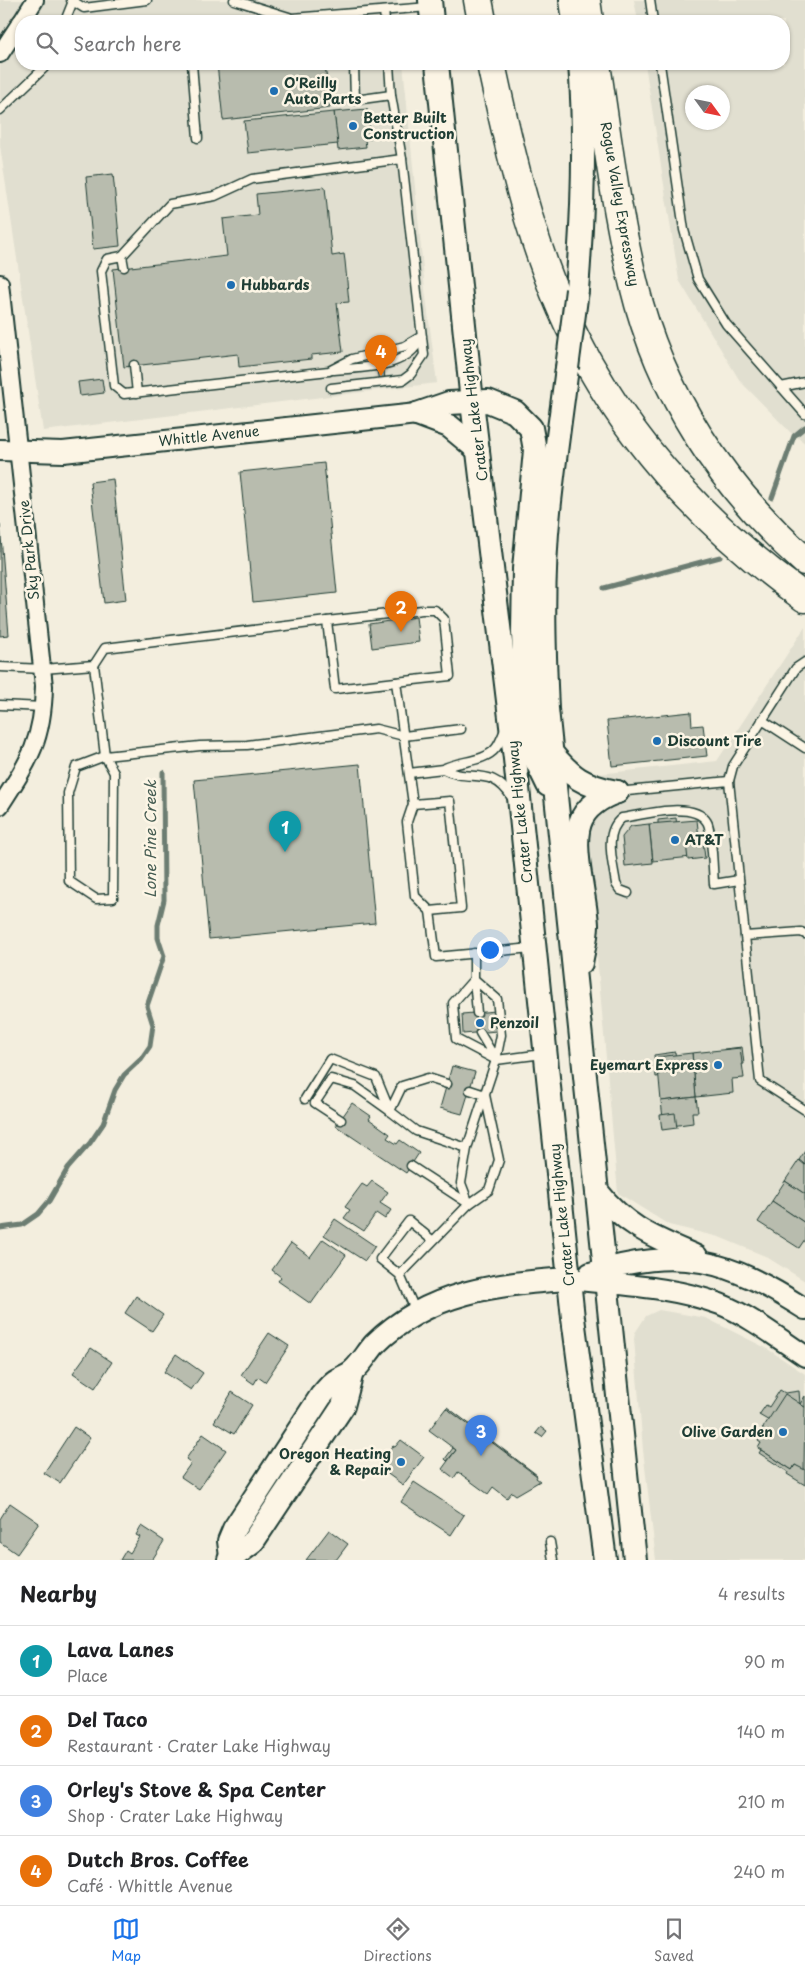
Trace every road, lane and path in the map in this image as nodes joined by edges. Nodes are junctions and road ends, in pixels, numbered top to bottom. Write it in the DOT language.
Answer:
graph roads {
  1 [pos="35,0"];
  2 [pos="148,0"];
  3 [pos="234,0"];
  4 [pos="478,0"];
  5 [pos="571,0"];
  6 [pos="586,0"];
  7 [pos="650,0"];
  8 [pos="72,1"];
  9 [pos="431,9"];
  10 [pos="384,11"];
  11 [pos="25,15"];
  12 [pos="66,15"];
  13 [pos="283,15"];
  14 [pos="361,15"];
  15 [pos="384,15"];
  16 [pos="481,15"];
  17 [pos="573,15"];
  18 [pos="588,15"];
  19 [pos="652,15"];
  20 [pos="15,31"];
  21 [pos="0,54"];
  22 [pos="42,70"];
  23 [pos="192,70"];
  24 [pos="354,70"];
  25 [pos="389,70"];
  26 [pos="438,70"];
  27 [pos="493,70"];
  28 [pos="580,70"];
  29 [pos="597,70"];
  30 [pos="661,70"];
  31 [pos="391,95"];
  32 [pos="0,110"];
  33 [pos="198,138"];
  34 [pos="402,159"];
  35 [pos="122,256"];
  36 [pos="124,267"];
  37 [pos="0,283"];
  38 [pos="422,336"];
  39 [pos="134,365"];
  40 [pos="329,371"];
  41 [pos="805,382"];
  42 [pos="781,387"];
  43 [pos="331,388"];
  44 [pos="137,393"];
  45 [pos="472,402"];
  46 [pos="417,414"];
  47 [pos="805,414"];
  48 [pos="9,450"];
  49 [pos="478,450"];
  50 [pos="805,561"];
  51 [pos="805,598"];
  52 [pos="327,621"];
  53 [pos="805,662"];
  54 [pos="94,665"];
  55 [pos="0,667"];
  56 [pos="43,669"];
  57 [pos="396,682"];
  58 [pos="0,705"];
  59 [pos="44,707"];
  60 [pos="510,719"];
  61 [pos="762,720"];
  62 [pos="461,729"];
  63 [pos="404,736"];
  64 [pos="805,748"];
  65 [pos="550,751"];
  66 [pos="105,756"];
  67 [pos="443,769"];
  68 [pos="409,773"];
  69 [pos="729,781"];
  70 [pos="617,792"];
  71 [pos="556,801"];
  72 [pos="413,804"];
  73 [pos="0,806"];
  74 [pos="518,808"];
  75 [pos="739,880"];
  76 [pos="628,894"];
  77 [pos="430,911"];
  78 [pos="805,934"];
  79 [pos="745,936"];
  80 [pos="534,948"];
  81 [pos="474,953"];
  82 [pos="474,979"];
  83 [pos="576,990"];
  84 [pos="478,1013"];
  85 [pos="480,1033"];
  86 [pos="545,1054"];
  87 [pos="496,1060"];
  88 [pos="447,1084"];
  89 [pos="470,1090"];
  90 [pos="485,1095"];
  91 [pos="305,1099"];
  92 [pos="805,1110"];
  93 [pos="390,1111"];
  94 [pos="341,1120"];
  95 [pos="467,1148"];
  96 [pos="411,1166"];
  97 [pos="598,1191"];
  98 [pos="469,1204"];
  99 [pos="432,1240"];
  100 [pos="715,1263"];
  101 [pos="400,1275"];
  102 [pos="607,1276"];
  103 [pos="569,1279"];
  104 [pos="805,1309"];
  105 [pos="417,1314"];
  106 [pos="805,1356"];
  107 [pos="550,1542"];
  108 [pos="230,1559"];
  109 [pos="553,1560"];
  110 [pos="605,1560"];
  111 [pos="635,1560"];
  1 -- 11 [label="street"];
  2 -- 8 [label="lane"];
  3 -- 13 [label="lane"];
  4 -- 16 [label="highway"];
  5 -- 17 [label="main road"];
  6 -- 18 [label="highway"];
  7 -- 19 [label="lane"];
  8 -- 12 [label="lane"];
  9 -- 10 [label="lane"];
  10 -- 14 [label="lane"];
  10 -- 15 [label="lane"];
  20 -- 21 [label="street"];
  22 -- 32 [label="lane"];
  23 -- 33 [label="lane"];
  24 -- 31 [label="lane"];
  25 -- 31 [label="lane"];
  26 -- 45 [label="main road, Crater Lake Highway"];
  27 -- 51 [label="highway"];
  28 -- 65 [label="main road, bridge"];
  29 -- 50 [label="highway, Rogue Valley Expressway"];
  30 -- 42 [label="lane"];
  31 -- 34 [label="lane"];
  34 -- 35 [label="lane"];
  34 -- 38 [label="lane"];
  35 -- 36 [label="lane"];
  35 -- 44 [label="lane"];
  37 -- 48 [label="street, Sky Park Drive"];
  38 -- 40 [label="lane"];
  38 -- 40 [label="lane"];
  38 -- 43 [label="lane"];
  39 -- 44 [label="lane"];
  40 -- 44 [label="lane"];
  41 -- 42 [label="lane"];
  42 -- 47 [label="lane"];
  45 -- 46 [label="main road"];
  45 -- 49 [label="main road, Crater Lake Highway"];
  45 -- 71 [label="main road"];
  46 -- 48 [label="street, Whittle Avenue"];
  46 -- 49 [label="main road"];
  48 -- 56 [label="street, Sky Park Drive"];
  49 -- 60 [label="main road, Crater Lake Highway"];
  52 -- 54 [label="lane"];
  52 -- 57 [label="lane"];
  52 -- 57 [label="lane"];
  53 -- 61 [label="lane"];
  54 -- 56 [label="lane"];
  54 -- 66 [label="lane"];
  55 -- 56 [label="lane"];
  56 -- 59 [label="street, Sky Park Drive"];
  57 -- 63 [label="lane"];
  58 -- 59 [label="lane"];
  59 -- 73 [label="street, Sky Park Drive"];
  60 -- 67 [label="lane"];
  60 -- 74 [label="main road, Crater Lake Highway"];
  61 -- 64 [label="lane"];
  61 -- 69 [label="lane"];
  62 -- 63 [label="lane"];
  63 -- 66 [label="lane"];
  63 -- 68 [label="lane"];
  65 -- 70 [label="main road"];
  65 -- 71 [label="main road"];
  66 -- 66 [label="lane"];
  67 -- 68 [label="lane"];
  67 -- 74 [label="lane"];
  68 -- 72 [label="lane"];
  69 -- 70 [label="lane"];
  69 -- 75 [label="lane"];
  70 -- 83 [label="main road"];
  71 -- 83 [label="main road"];
  72 -- 77 [label="lane"];
  72 -- 77 [label="lane"];
  74 -- 80 [label="main road, Crater Lake Highway"];
  75 -- 76 [label="lane"];
  75 -- 79 [label="lane"];
  77 -- 81 [label="lane"];
  78 -- 79 [label="lane"];
  79 -- 92 [label="lane"];
  80 -- 81 [label="lane"];
  80 -- 86 [label="main road, Crater Lake Highway"];
  81 -- 82 [label="lane"];
  82 -- 84 [label="lane"];
  82 -- 87 [label="lane"];
  82 -- 87 [label="lane"];
  83 -- 97 [label="main road"];
  85 -- 87 [label="lane"];
  86 -- 87 [label="lane"];
  86 -- 103 [label="main road, Crater Lake Highway"];
  87 -- 90 [label="lane"];
  88 -- 93 [label="lane"];
  89 -- 90 [label="lane"];
  90 -- 95 [label="lane"];
  90 -- 98 [label="lane"];
  91 -- 93 [label="lane"];
  93 -- 94 [label="lane"];
  93 -- 95 [label="lane"];
  95 -- 98 [label="lane"];
  96 -- 98 [label="lane"];
  97 -- 100 [label="street"];
  97 -- 102 [label="main road"];
  98 -- 99 [label="lane"];
  99 -- 101 [label="lane"];
  99 -- 101 [label="lane"];
  100 -- 102 [label="street"];
  100 -- 104 [label="street"];
  101 -- 105 [label="lane"];
  102 -- 103 [label="street"];
  102 -- 106 [label="street"];
  102 -- 111 [label="main road"];
  103 -- 105 [label="main road"];
  103 -- 110 [label="main road, Crater Lake Highway"];
  105 -- 108 [label="main road"];
  107 -- 109 [label="lane"];
}
